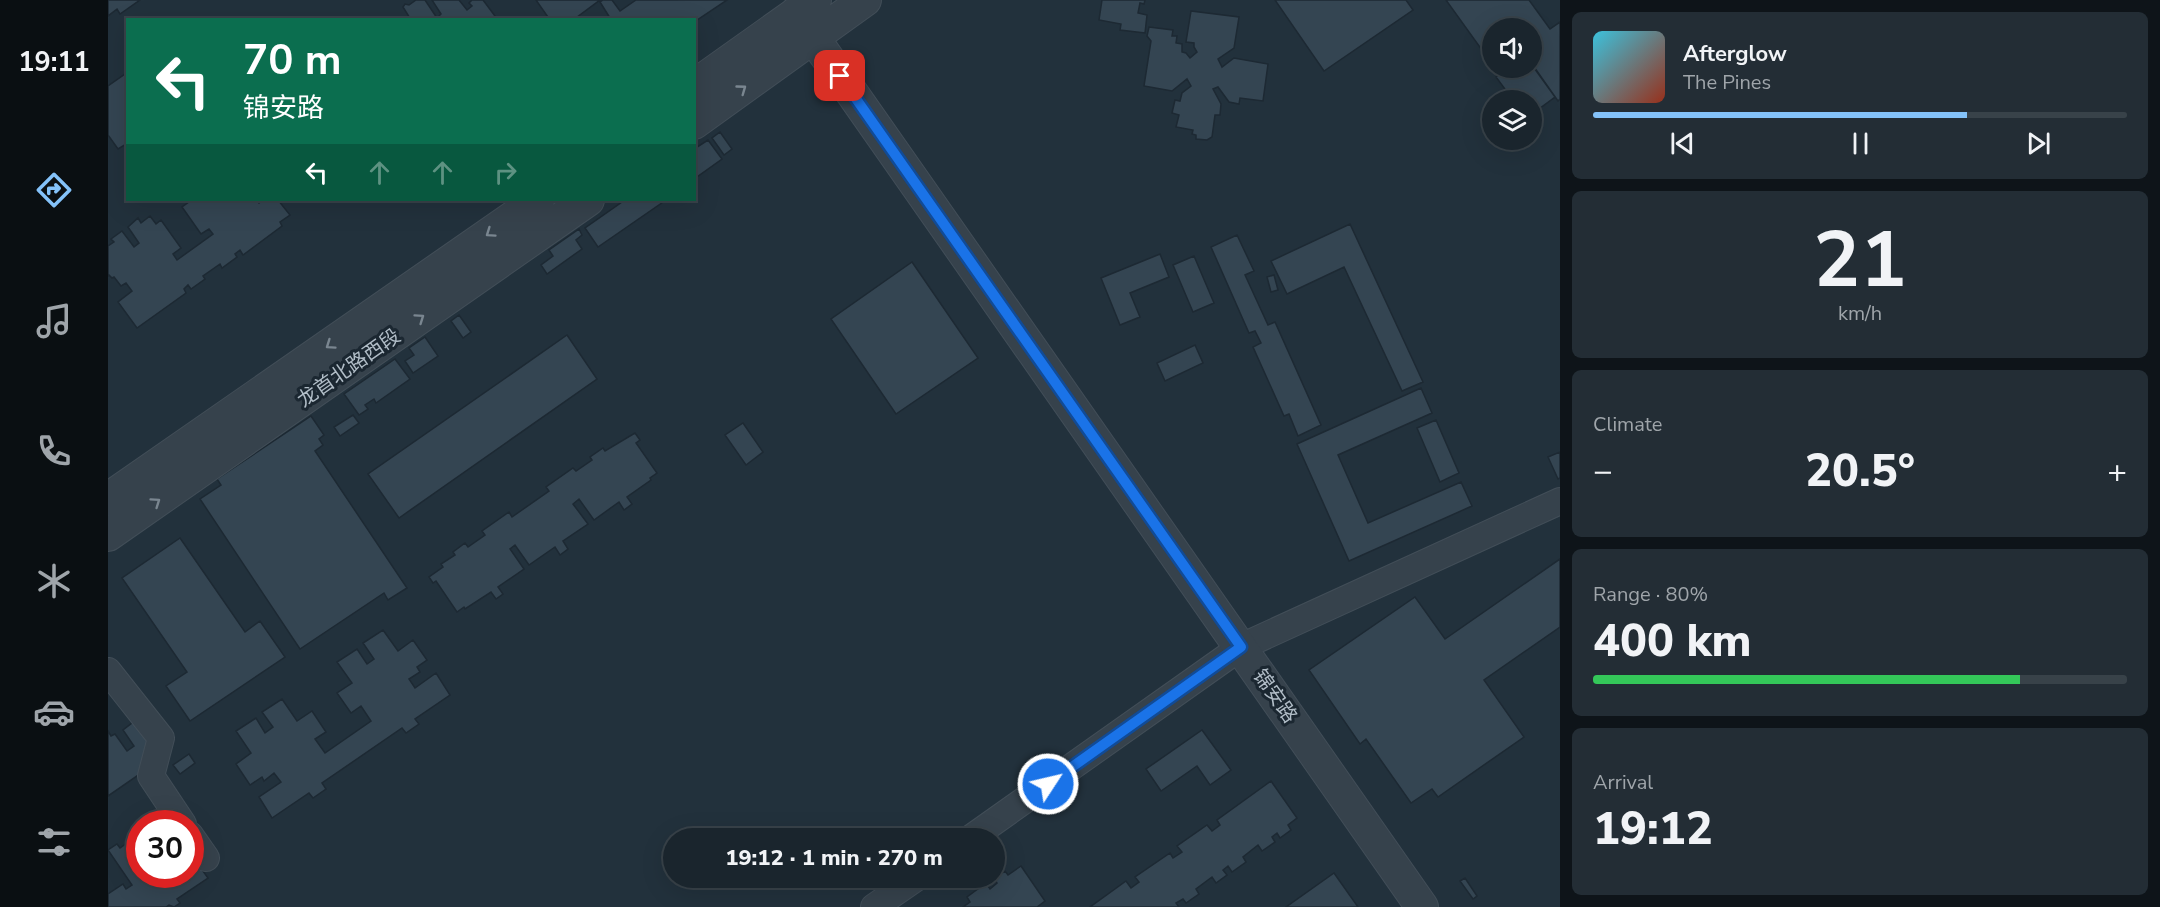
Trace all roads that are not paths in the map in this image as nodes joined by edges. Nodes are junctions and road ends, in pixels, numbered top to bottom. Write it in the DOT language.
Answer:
graph roads {
  1 [pos="865,0"];
  2 [pos="808,17"];
  3 [pos="696,85"];
  4 [pos="696,121"];
  5 [pos="537,201"];
  6 [pos="587,201"];
  7 [pos="108,499"];
  8 [pos="1560,501"];
  9 [pos="108,535"];
  10 [pos="1241,647"];
  11 [pos="108,670"];
  12 [pos="174,810"];
  13 [pos="985,828"];
  14 [pos="204,855"];
  15 [pos="206,858"];
  16 [pos="902,888"];
  17 [pos="874,907"];
  18 [pos="1422,907"];
  1 -- 2 [label="street"];
  2 -- 3 [label="street"];
  4 -- 2 [label="street, one-way"];
  2 -- 10 [label="street, 锦安路"];
  5 -- 7 [label="street, 龙首北路西段, one-way"];
  9 -- 6 [label="street, 龙首北路西段, one-way"];
  8 -- 10 [label="street"];
  10 -- 13 [label="street"];
  10 -- 18 [label="street, 锦安路"];
  11 -- 12 [label="street"];
  14 -- 15 [label="street"];
  16 -- 17 [label="street"];
}
